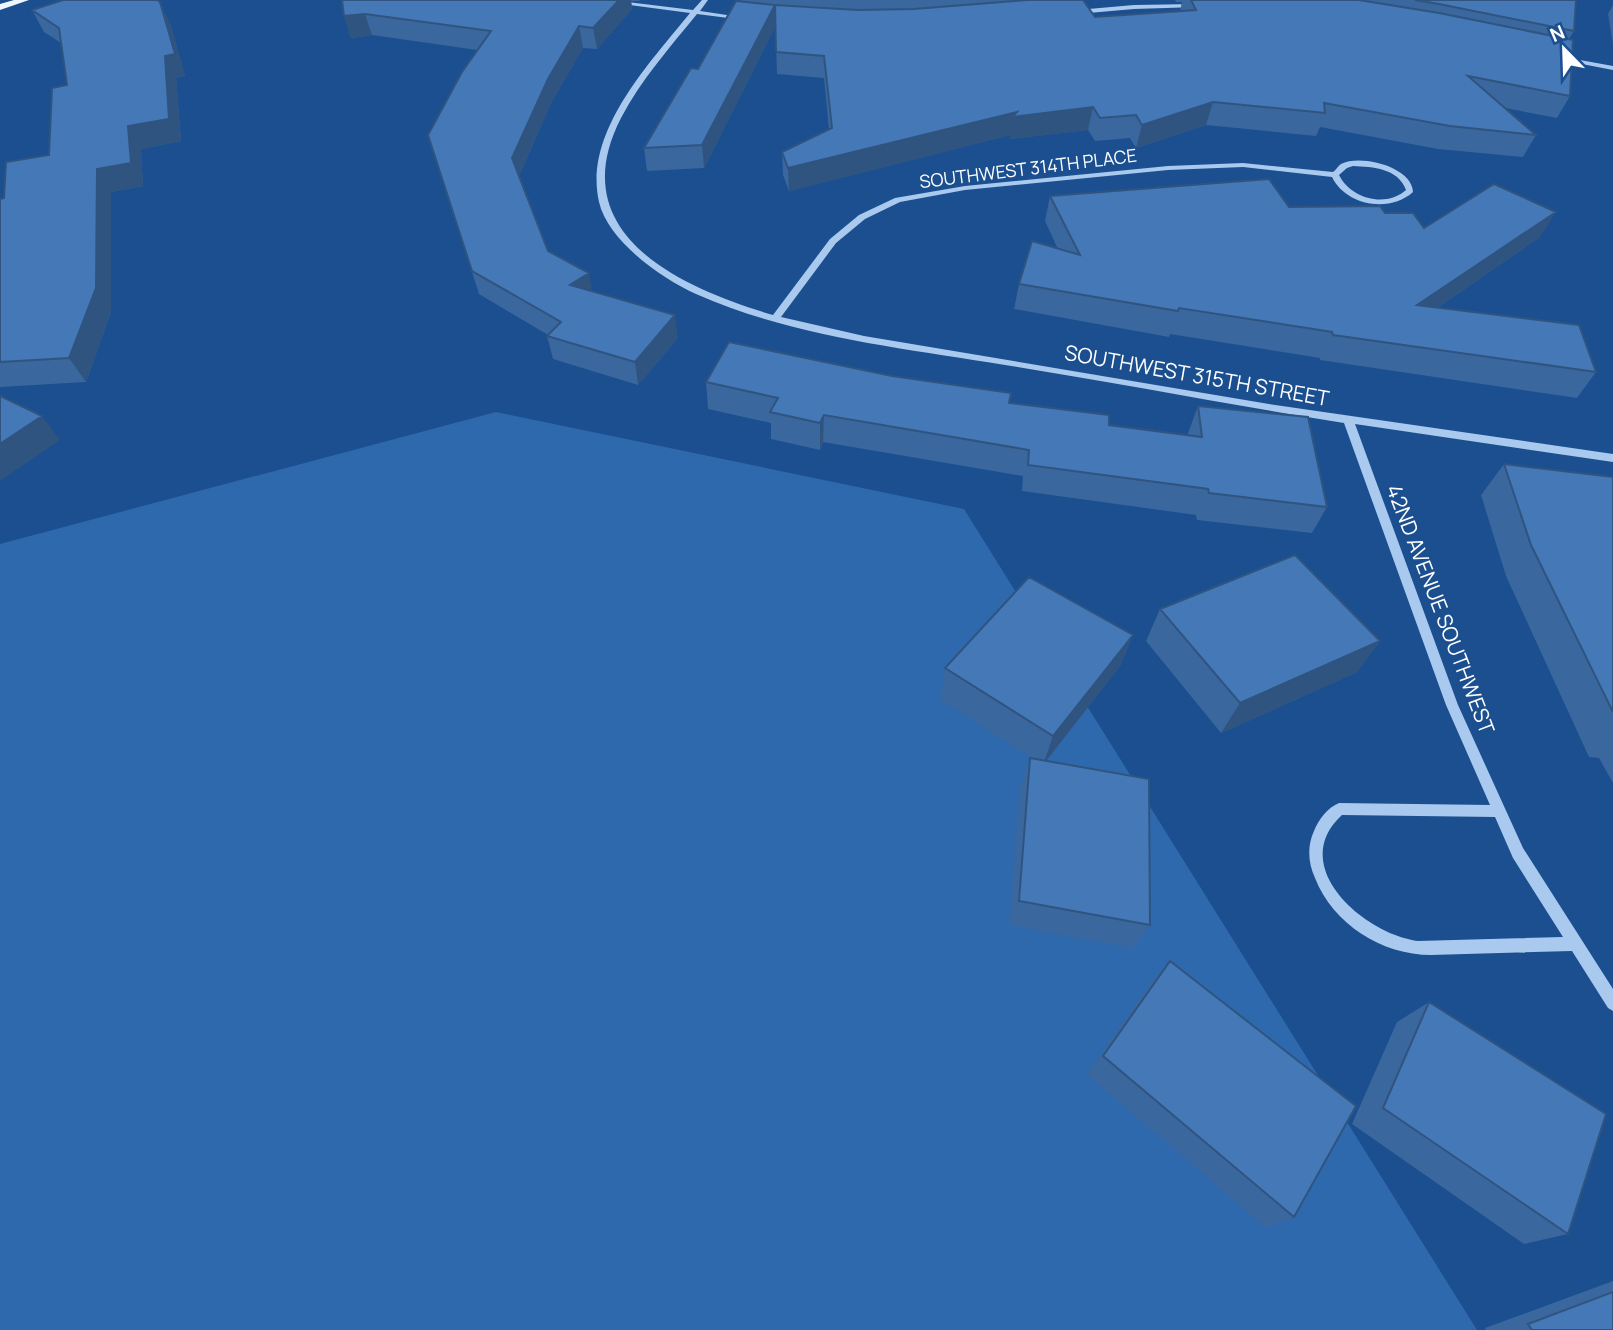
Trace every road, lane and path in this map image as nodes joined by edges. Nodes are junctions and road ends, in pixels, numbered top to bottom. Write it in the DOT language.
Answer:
graph roads {
  1 [pos="24,0"];
  2 [pos="595,0"];
  3 [pos="705,0"];
  4 [pos="1131,3"];
  5 [pos="1202,6"];
  6 [pos="0,8"];
  7 [pos="696,12"];
  8 [pos="1067,13"];
  9 [pos="759,20"];
  10 [pos="1555,57"];
  11 [pos="1613,68"];
  12 [pos="1335,175"];
  13 [pos="776,318"];
  14 [pos="1348,420"];
  15 [pos="1613,458"];
  16 [pos="1500,811"];
  17 [pos="1576,944"];
  18 [pos="1613,1003"];
  1 -- 6 [label="main road"];
  2 -- 7 [label="street"];
  3 -- 7 [label="street, SOUTHWEST 315TH STREET"];
  4 -- 5 [label="street"];
  4 -- 8 [label="street"];
  7 -- 9 [label="street"];
  7 -- 13 [label="street, SOUTHWEST 315TH STREET"];
  10 -- 11 [label="street"];
  12 -- 12 [label="street, SOUTHWEST 314TH PLACE"];
  12 -- 13 [label="street, SOUTHWEST 314TH PLACE"];
  13 -- 14 [label="street, SOUTHWEST 315TH STREET"];
  14 -- 15 [label="street, SOUTHWEST 315TH STREET"];
  14 -- 16 [label="street, 42ND AVENUE SOUTHWEST"];
  16 -- 17 [label="street, 42ND AVENUE SOUTHWEST"];
  16 -- 17 [label="street"];
  17 -- 18 [label="street, 42ND AVENUE SOUTHWEST"];
}
